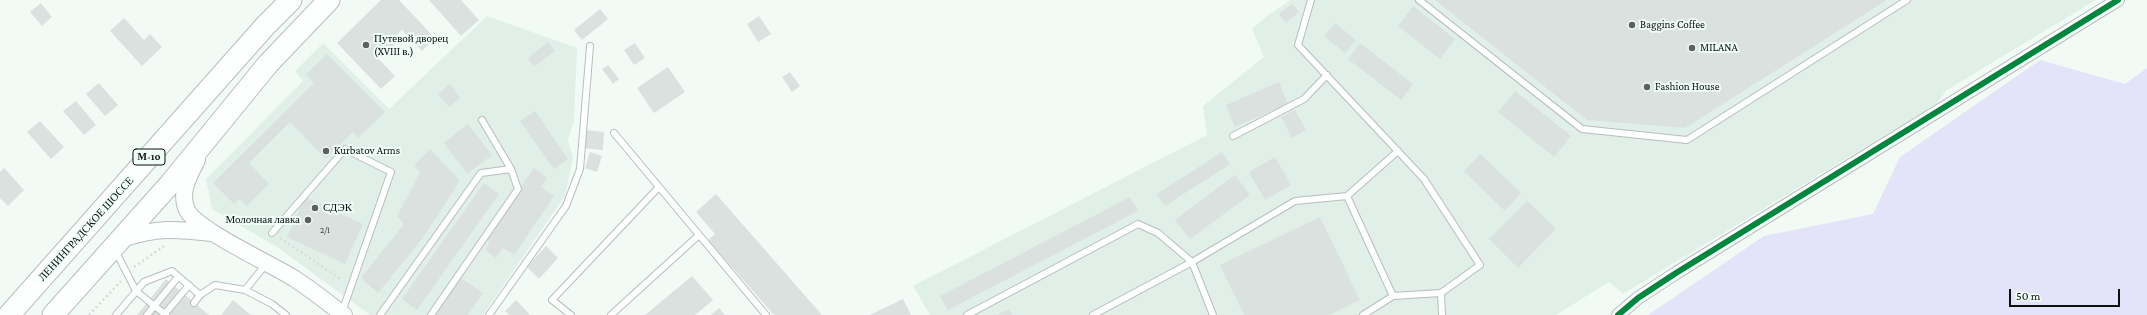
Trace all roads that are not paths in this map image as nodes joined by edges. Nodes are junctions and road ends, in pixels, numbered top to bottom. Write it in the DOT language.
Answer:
graph roads {
  1 [pos="291,0"];
  2 [pos="329,0"];
  3 [pos="1311,0"];
  4 [pos="1419,0"];
  5 [pos="1907,0"];
  6 [pos="2118,0"];
  7 [pos="590,46"];
  8 [pos="1327,76"];
  9 [pos="482,120"];
  10 [pos="614,133"];
  11 [pos="1233,136"];
  12 [pos="208,139"];
  13 [pos="1398,151"];
  14 [pos="511,169"];
  15 [pos="659,187"];
  16 [pos="1347,196"];
  17 [pos="214,233"];
  18 [pos="272,233"];
  19 [pos="699,235"];
  20 [pos="118,243"];
  21 [pos="1192,262"];
  22 [pos="268,263"];
  23 [pos="178,277"];
  24 [pos="189,285"];
  25 [pos="245,290"];
  26 [pos="136,291"];
  27 [pos="1441,293"];
  28 [pos="200,295"];
  29 [pos="1393,296"];
  30 [pos="194,303"];
  31 [pos="155,306"];
  32 [pos="343,314"];
  33 [pos="9,315"];
  34 [pos="53,315"];
  35 [pos="116,315"];
  36 [pos="147,315"];
  37 [pos="165,315"];
  38 [pos="286,315"];
  39 [pos="380,315"];
  40 [pos="430,315"];
  41 [pos="489,315"];
  42 [pos="570,315"];
  43 [pos="611,315"];
  44 [pos="766,315"];
  45 [pos="967,315"];
  46 [pos="1093,315"];
  47 [pos="1213,315"];
  48 [pos="1363,315"];
  49 [pos="1442,315"];
  50 [pos="1618,315"];
  1 -- 33 [label="highway, ЛЕНИНГРАДСКОЕ ШОССЕ / М-10"];
  2 -- 12 [label="highway, М-10"];
  3 -- 8 [label="lane"];
  4 -- 5 [label="lane"];
  6 -- 50 [label="street"];
  7 -- 41 [label="lane"];
  8 -- 11 [label="lane"];
  8 -- 13 [label="lane"];
  9 -- 14 [label="lane"];
  10 -- 15 [label="lane"];
  12 -- 17 [label="main road"];
  12 -- 20 [label="highway, М-10"];
  13 -- 16 [label="lane"];
  13 -- 27 [label="lane"];
  14 -- 39 [label="lane"];
  14 -- 40 [label="lane"];
  15 -- 19 [label="lane"];
  15 -- 42 [label="lane"];
  16 -- 21 [label="lane"];
  16 -- 29 [label="lane"];
  17 -- 20 [label="main road"];
  17 -- 22 [label="main road"];
  18 -- 32 [label="lane"];
  19 -- 43 [label="lane"];
  19 -- 44 [label="lane"];
  20 -- 26 [label="lane"];
  20 -- 34 [label="highway, М-10"];
  21 -- 45 [label="lane"];
  21 -- 46 [label="lane"];
  21 -- 47 [label="lane"];
  22 -- 25 [label="lane"];
  22 -- 32 [label="main road"];
  23 -- 24 [label="lane"];
  23 -- 26 [label="lane"];
  23 -- 31 [label="lane"];
  24 -- 28 [label="lane"];
  24 -- 37 [label="lane"];
  25 -- 28 [label="lane"];
  25 -- 38 [label="lane"];
  26 -- 31 [label="lane"];
  26 -- 35 [label="lane"];
  27 -- 29 [label="lane"];
  27 -- 49 [label="lane"];
  28 -- 30 [label="lane"];
  29 -- 48 [label="lane"];
  31 -- 36 [label="lane"];
  31 -- 37 [label="lane"];
}
